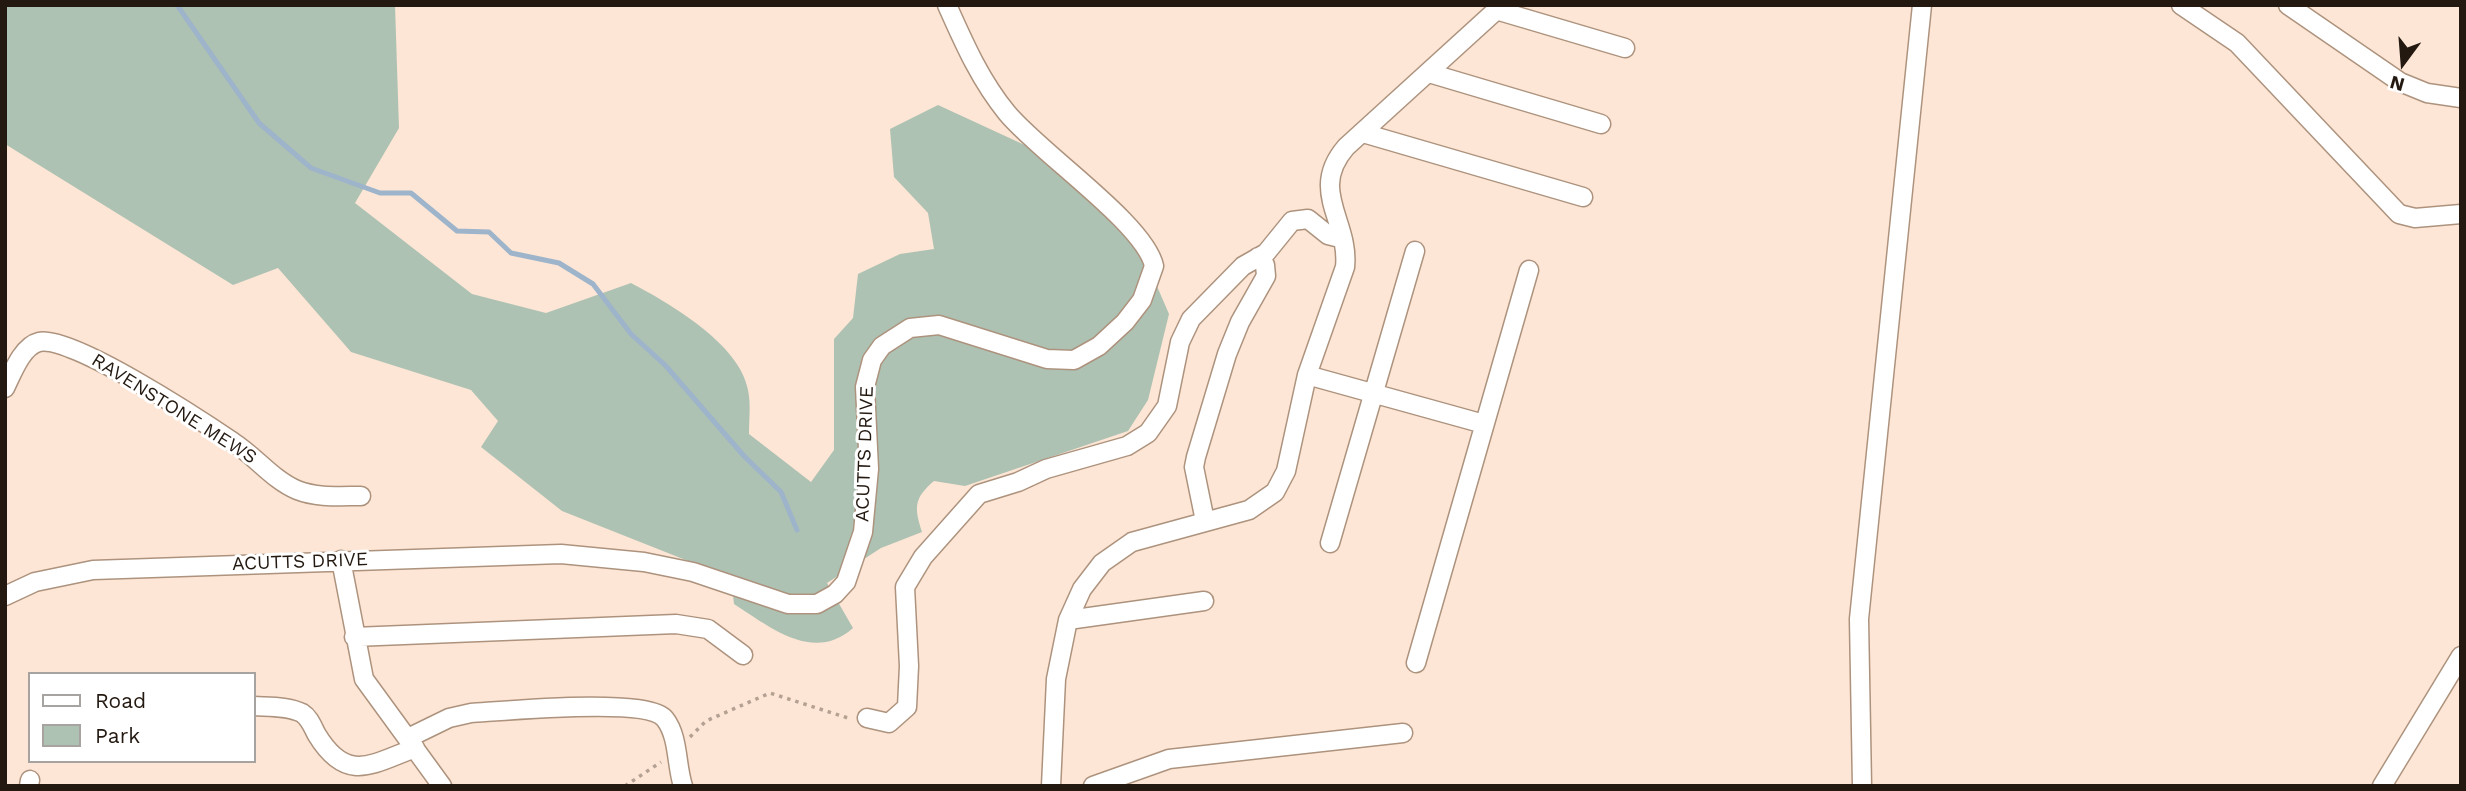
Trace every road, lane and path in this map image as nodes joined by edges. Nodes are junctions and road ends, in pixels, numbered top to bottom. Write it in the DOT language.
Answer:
graph roads {
  1 [pos="947,5"];
  2 [pos="1922,5"];
  3 [pos="2181,5"];
  4 [pos="2288,5"];
  5 [pos="1499,8"];
  6 [pos="1625,48"];
  7 [pos="1429,73"];
  8 [pos="2461,99"];
  9 [pos="1601,124"];
  10 [pos="1363,133"];
  11 [pos="1583,197"];
  12 [pos="2461,214"];
  13 [pos="1340,238"];
  14 [pos="1415,251"];
  15 [pos="1258,257"];
  16 [pos="1529,270"];
  17 [pos="1307,375"];
  18 [pos="5,388"];
  19 [pos="1372,392"];
  20 [pos="1484,424"];
  21 [pos="361,496"];
  22 [pos="1205,522"];
  23 [pos="1330,543"];
  24 [pos="341,560"];
  25 [pos="5,596"];
  26 [pos="1204,601"];
  27 [pos="1068,620"];
  28 [pos="354,637"];
  29 [pos="743,655"];
  30 [pos="2461,656"];
  31 [pos="1416,663"];
  32 [pos="256,706"];
  33 [pos="867,718"];
  34 [pos="1403,733"];
  35 [pos="411,743"];
  36 [pos="676,752"];
  37 [pos="442,786"];
  38 [pos="625,786"];
  39 [pos="683,786"];
  40 [pos="1051,786"];
  41 [pos="1093,786"];
  42 [pos="1862,786"];
  43 [pos="2382,786"];
  1 -- 24 [label="street, ACUTTS DRIVE"];
  2 -- 42 [label="street"];
  3 -- 12 [label="street"];
  4 -- 8 [label="street"];
  5 -- 6 [label="street"];
  5 -- 7 [label="street"];
  7 -- 9 [label="street"];
  7 -- 10 [label="street"];
  10 -- 11 [label="street"];
  10 -- 13 [label="street"];
  13 -- 15 [label="street"];
  13 -- 17 [label="street"];
  14 -- 19 [label="street"];
  15 -- 22 [label="street"];
  15 -- 33 [label="street"];
  16 -- 20 [label="street"];
  17 -- 19 [label="street"];
  17 -- 22 [label="street"];
  18 -- 21 [label="street, RAVENSTONE MEWS"];
  19 -- 20 [label="street"];
  19 -- 23 [label="street"];
  20 -- 31 [label="street"];
  22 -- 27 [label="street"];
  24 -- 25 [label="street, ACUTTS DRIVE"];
  24 -- 28 [label="street"];
  26 -- 27 [label="street"];
  27 -- 40 [label="street"];
  28 -- 29 [label="street"];
  28 -- 35 [label="street"];
  30 -- 43 [label="street"];
  32 -- 35 [label="street"];
  33 -- 36 [label="path"];
  34 -- 41 [label="street"];
  35 -- 36 [label="street"];
  35 -- 37 [label="street"];
  36 -- 38 [label="path"];
  36 -- 39 [label="street"];
}
